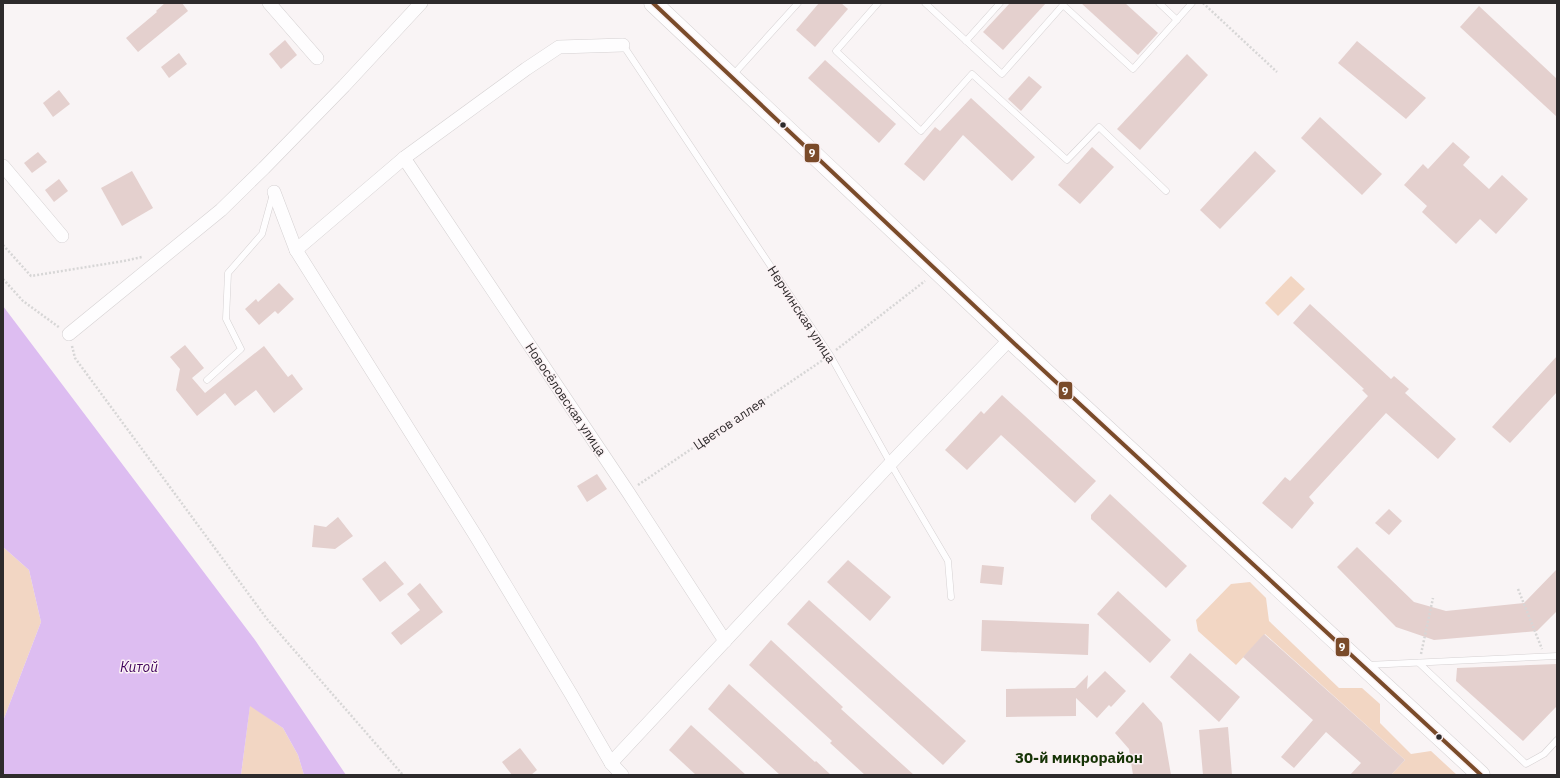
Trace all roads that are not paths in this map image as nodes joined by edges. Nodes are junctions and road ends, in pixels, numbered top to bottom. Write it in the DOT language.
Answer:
graph roads {
  1 [pos="269,3"];
  2 [pos="421,3"];
  3 [pos="653,3"];
  4 [pos="798,3"];
  5 [pos="878,3"];
  6 [pos="925,3"];
  7 [pos="1000,3"];
  8 [pos="1159,3"];
  9 [pos="1192,3"];
  10 [pos="1064,4"];
  11 [pos="1177,20"];
  12 [pos="966,41"];
  13 [pos="623,45"];
  14 [pos="317,58"];
  15 [pos="730,77"];
  16 [pos="404,158"];
  17 [pos="3,166"];
  18 [pos="1166,191"];
  19 [pos="274,192"];
  20 [pos="62,236"];
  21 [pos="296,250"];
  22 [pos="69,334"];
  23 [pos="1010,340"];
  24 [pos="207,380"];
  25 [pos="890,464"];
  26 [pos="951,597"];
  27 [pos="725,641"];
  28 [pos="1557,656"];
  29 [pos="1419,663"];
  30 [pos="1362,665"];
  31 [pos="1557,740"];
  32 [pos="611,763"];
  33 [pos="622,775"];
  34 [pos="1481,775"];
  1 -- 14 [label="street"];
  2 -- 22 [label="street"];
  3 -- 15 [label="street"];
  4 -- 15 [label="lane"];
  5 -- 18 [label="lane"];
  6 -- 12 [label="lane"];
  7 -- 12 [label="lane"];
  8 -- 11 [label="lane"];
  9 -- 11 [label="lane"];
  10 -- 11 [label="lane"];
  10 -- 12 [label="lane"];
  13 -- 16 [label="street"];
  13 -- 25 [label="lane, Нерчинская улица"];
  15 -- 23 [label="street"];
  16 -- 21 [label="street"];
  16 -- 27 [label="street, Новосёловская улица"];
  17 -- 20 [label="street"];
  19 -- 21 [label="street"];
  19 -- 24 [label="lane"];
  21 -- 32 [label="street"];
  23 -- 25 [label="street"];
  23 -- 30 [label="street"];
  25 -- 26 [label="lane, Нерчинская улица"];
  25 -- 27 [label="street"];
  27 -- 32 [label="street"];
  28 -- 29 [label="lane"];
  29 -- 30 [label="lane"];
  29 -- 31 [label="lane"];
  30 -- 34 [label="street"];
  32 -- 33 [label="street"];
}
